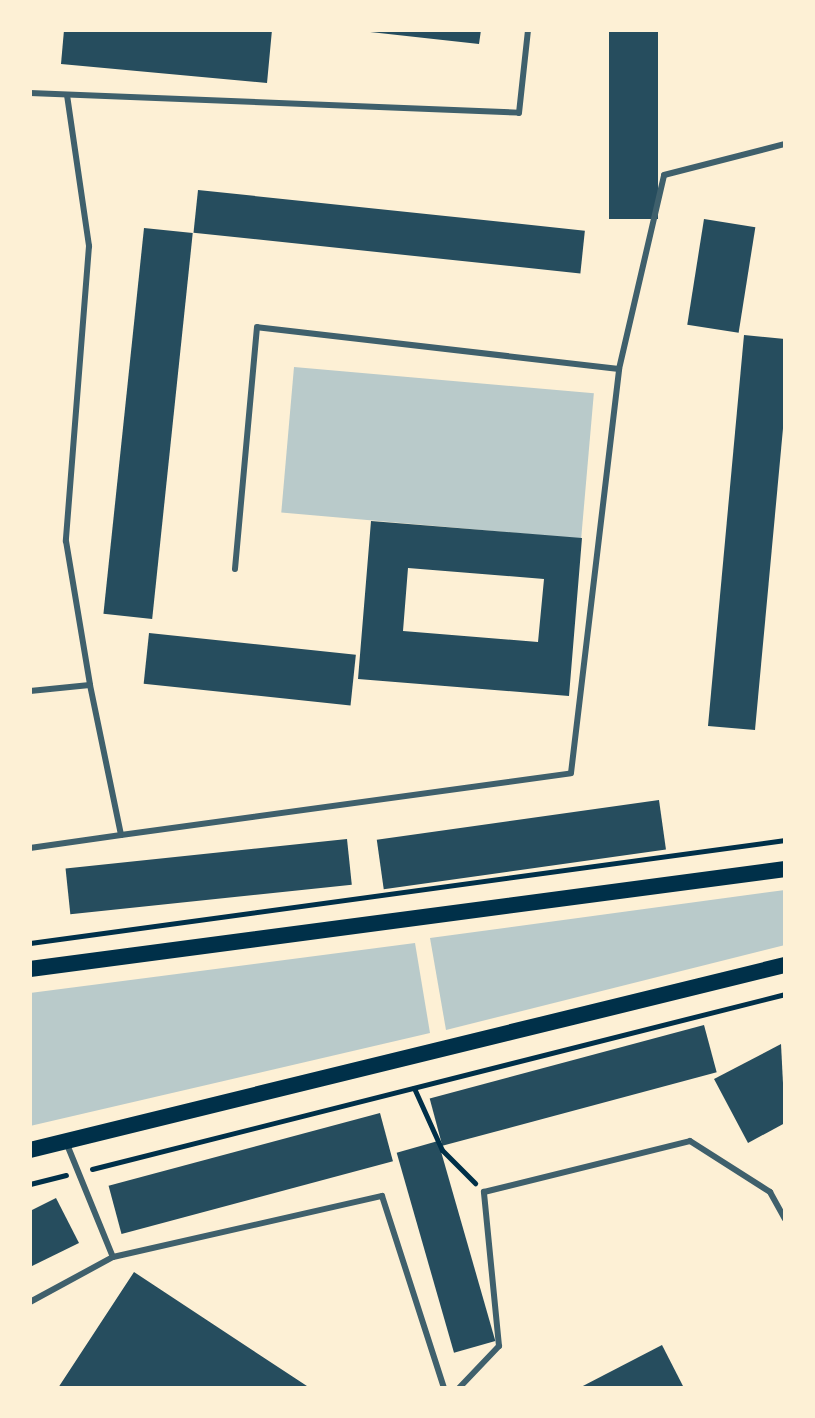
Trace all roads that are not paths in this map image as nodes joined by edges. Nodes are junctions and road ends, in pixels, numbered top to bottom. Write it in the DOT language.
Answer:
graph roads {
  1 [pos="528,30"];
  2 [pos="30,93"];
  3 [pos="67,95"];
  4 [pos="785,144"];
  5 [pos="619,369"];
  6 [pos="235,569"];
  7 [pos="90,685"];
  8 [pos="30,691"];
  9 [pos="121,835"];
  10 [pos="30,848"];
  11 [pos="785,869"];
  12 [pos="785,965"];
  13 [pos="30,969"];
  14 [pos="66,1142"];
  15 [pos="30,1150"];
  16 [pos="785,1219"];
  17 [pos="113,1257"];
  18 [pos="30,1302"];
  19 [pos="444,1388"];
  20 [pos="459,1388"];
  1 -- 3 [label="lane"];
  2 -- 3 [label="lane"];
  3 -- 7 [label="lane"];
  4 -- 5 [label="lane"];
  5 -- 6 [label="lane"];
  5 -- 9 [label="lane"];
  7 -- 8 [label="lane"];
  7 -- 9 [label="lane"];
  9 -- 10 [label="lane"];
  11 -- 13 [label="main road"];
  12 -- 14 [label="main road"];
  14 -- 15 [label="main road"];
  14 -- 17 [label="lane"];
  16 -- 20 [label="lane"];
  17 -- 18 [label="lane"];
  17 -- 19 [label="lane"];
}
